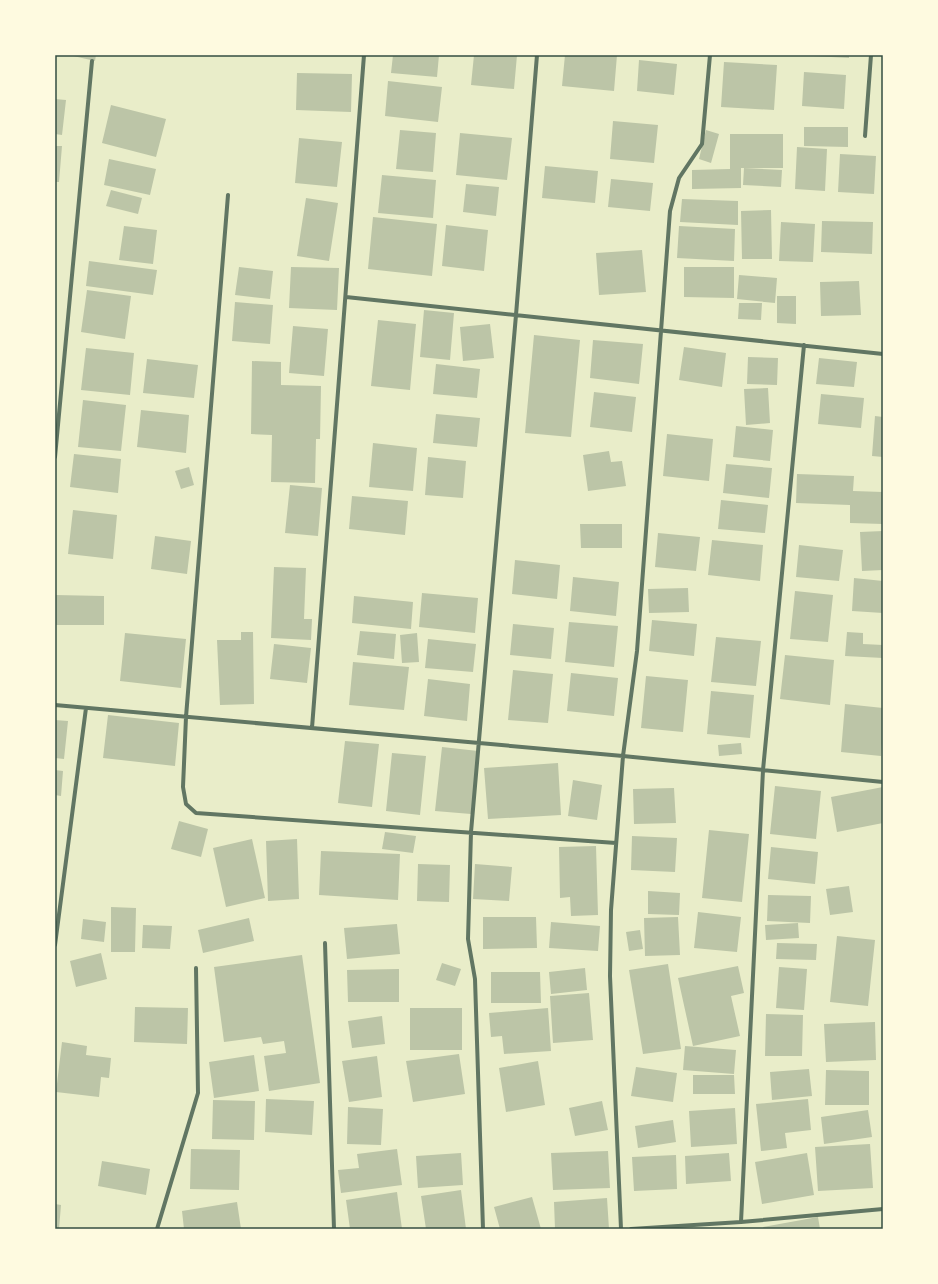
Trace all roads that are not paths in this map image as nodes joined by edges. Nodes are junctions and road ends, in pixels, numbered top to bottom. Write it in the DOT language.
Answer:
graph roads {
  1 [pos="364,55"];
  2 [pos="537,55"];
  3 [pos="710,55"];
  4 [pos="871,55"];
  5 [pos="92,61"];
  6 [pos="865,136"];
  7 [pos="228,195"];
  8 [pos="346,297"];
  9 [pos="516,315"];
  10 [pos="661,330"];
  11 [pos="804,345"];
  12 [pos="883,354"];
  13 [pos="55,457"];
  14 [pos="55,705"];
  15 [pos="86,708"];
  16 [pos="186,717"];
  17 [pos="312,728"];
  18 [pos="479,744"];
  19 [pos="623,756"];
  20 [pos="763,770"];
  21 [pos="883,782"];
  22 [pos="470,832"];
  23 [pos="616,843"];
  24 [pos="325,943"];
  25 [pos="55,945"];
  26 [pos="196,968"];
  27 [pos="883,1209"];
  28 [pos="741,1222"];
  29 [pos="157,1229"];
  30 [pos="334,1229"];
  31 [pos="483,1229"];
  32 [pos="621,1229"];
  33 [pos="631,1229"];
  1 -- 8 [label="street"];
  2 -- 9 [label="street"];
  3 -- 10 [label="street"];
  4 -- 6 [label="street"];
  5 -- 13 [label="street"];
  7 -- 16 [label="street"];
  8 -- 9 [label="street"];
  8 -- 17 [label="street"];
  9 -- 10 [label="street"];
  9 -- 18 [label="street"];
  10 -- 11 [label="street"];
  10 -- 19 [label="street"];
  11 -- 12 [label="street"];
  11 -- 20 [label="street"];
  14 -- 15 [label="street"];
  15 -- 16 [label="street"];
  15 -- 25 [label="street"];
  16 -- 17 [label="street"];
  16 -- 22 [label="street"];
  17 -- 18 [label="street"];
  18 -- 19 [label="street"];
  18 -- 22 [label="street"];
  19 -- 20 [label="street"];
  19 -- 23 [label="street"];
  20 -- 21 [label="street"];
  20 -- 28 [label="street"];
  22 -- 23 [label="street"];
  22 -- 31 [label="street"];
  23 -- 32 [label="street"];
  24 -- 30 [label="street"];
  26 -- 29 [label="street"];
  27 -- 28 [label="street"];
  28 -- 33 [label="street"];
}
